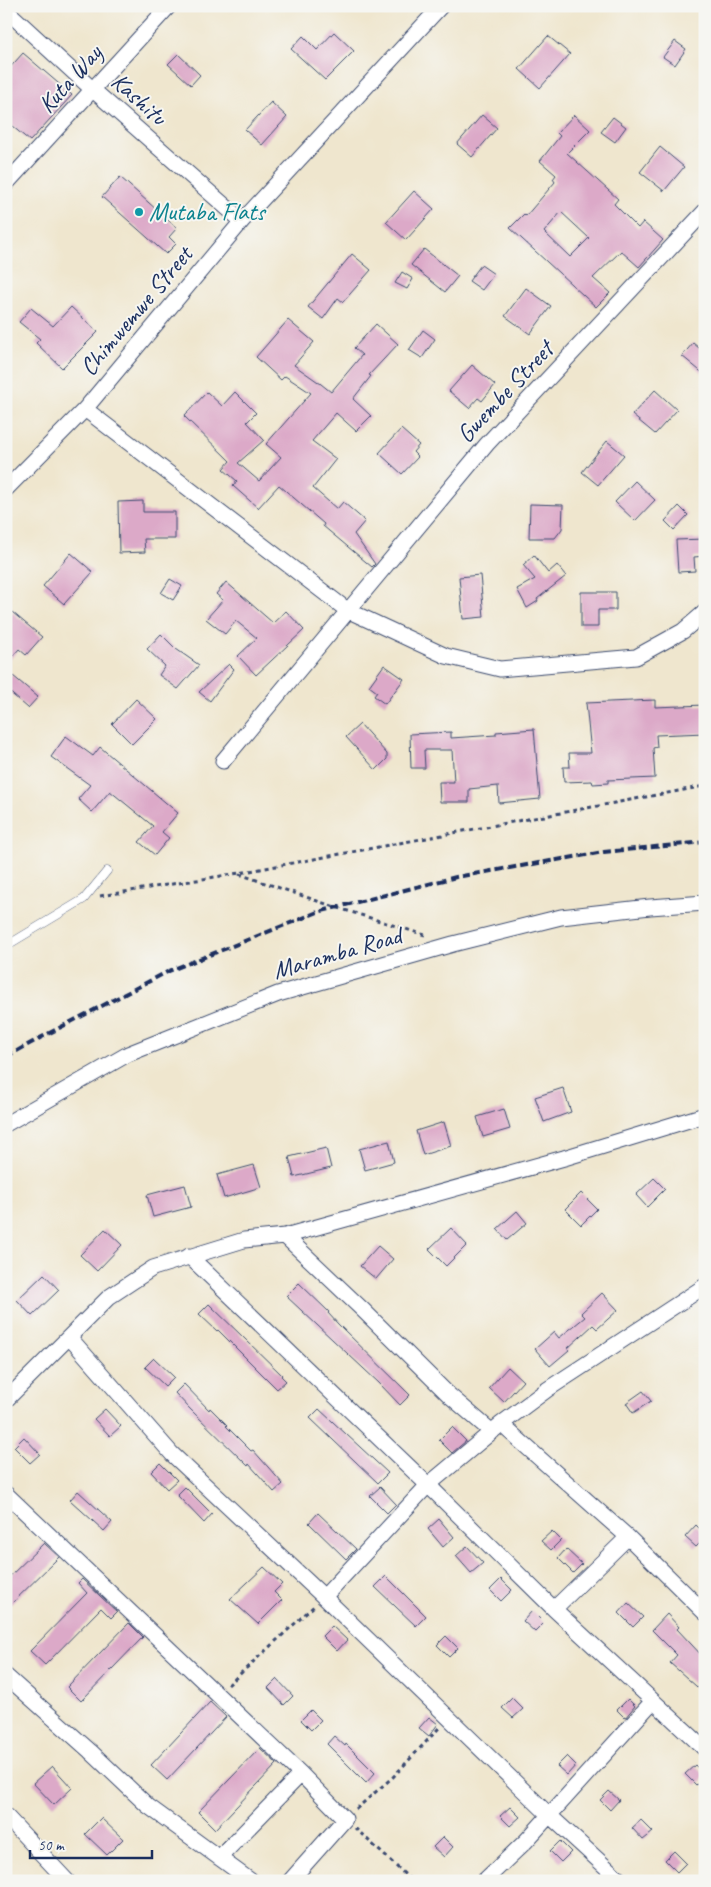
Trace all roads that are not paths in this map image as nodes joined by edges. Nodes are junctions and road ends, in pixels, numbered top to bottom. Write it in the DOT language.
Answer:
graph roads {
  1 [pos="169,6"];
  2 [pos="441,6"];
  3 [pos="6,10"];
  4 [pos="92,89"];
  5 [pos="6,184"];
  6 [pos="705,211"];
  7 [pos="242,221"];
  8 [pos="85,409"];
  9 [pos="6,489"];
  10 [pos="347,610"];
  11 [pos="705,612"];
  12 [pos="223,761"];
  13 [pos="107,871"];
  14 [pos="705,903"];
  15 [pos="6,946"];
  16 [pos="705,1115"];
  17 [pos="6,1124"];
  18 [pos="284,1236"];
  19 [pos="189,1256"];
  20 [pos="705,1286"];
  21 [pos="70,1338"];
  22 [pos="6,1400"];
  23 [pos="497,1428"];
  24 [pos="428,1484"];
  25 [pos="6,1494"];
  26 [pos="628,1538"];
  27 [pos="324,1597"];
  28 [pos="554,1609"];
  29 [pos="705,1613"];
  30 [pos="6,1676"];
  31 [pos="653,1701"];
  32 [pos="705,1749"];
  33 [pos="301,1774"];
  34 [pos="549,1815"];
  35 [pos="6,1816"];
  36 [pos="219,1858"];
  37 [pos="67,1881"];
  38 [pos="251,1881"];
  39 [pos="290,1881"];
  40 [pos="484,1881"];
  41 [pos="620,1881"];
  1 -- 4 [label="street, Kuta Way"];
  2 -- 7 [label="street, Chimwemwe Street"];
  3 -- 4 [label="street, Kashitu"];
  4 -- 5 [label="street, Kuta Way"];
  4 -- 7 [label="street, Kashitu"];
  6 -- 10 [label="street, Gwembe Street"];
  7 -- 8 [label="street, Chimwemwe Street"];
  8 -- 9 [label="street, Chimwemwe Street"];
  8 -- 10 [label="street"];
  10 -- 11 [label="street"];
  10 -- 12 [label="street, Gwembe Street"];
  13 -- 15 [label="lane"];
  14 -- 17 [label="street, Maramba Road"];
  16 -- 18 [label="street"];
  18 -- 19 [label="street"];
  18 -- 23 [label="street"];
  19 -- 21 [label="street"];
  19 -- 24 [label="street"];
  20 -- 23 [label="street"];
  21 -- 22 [label="street"];
  21 -- 27 [label="street"];
  23 -- 24 [label="street"];
  23 -- 26 [label="street"];
  24 -- 27 [label="street"];
  24 -- 28 [label="street"];
  25 -- 33 [label="street"];
  26 -- 28 [label="street"];
  26 -- 29 [label="street"];
  27 -- 34 [label="street"];
  28 -- 31 [label="street"];
  30 -- 36 [label="street"];
  31 -- 32 [label="street"];
  31 -- 34 [label="street"];
  33 -- 36 [label="street"];
  33 -- 39 [label="street"];
  34 -- 40 [label="street"];
  34 -- 41 [label="street"];
  35 -- 37 [label="street"];
  36 -- 38 [label="street"];
}
